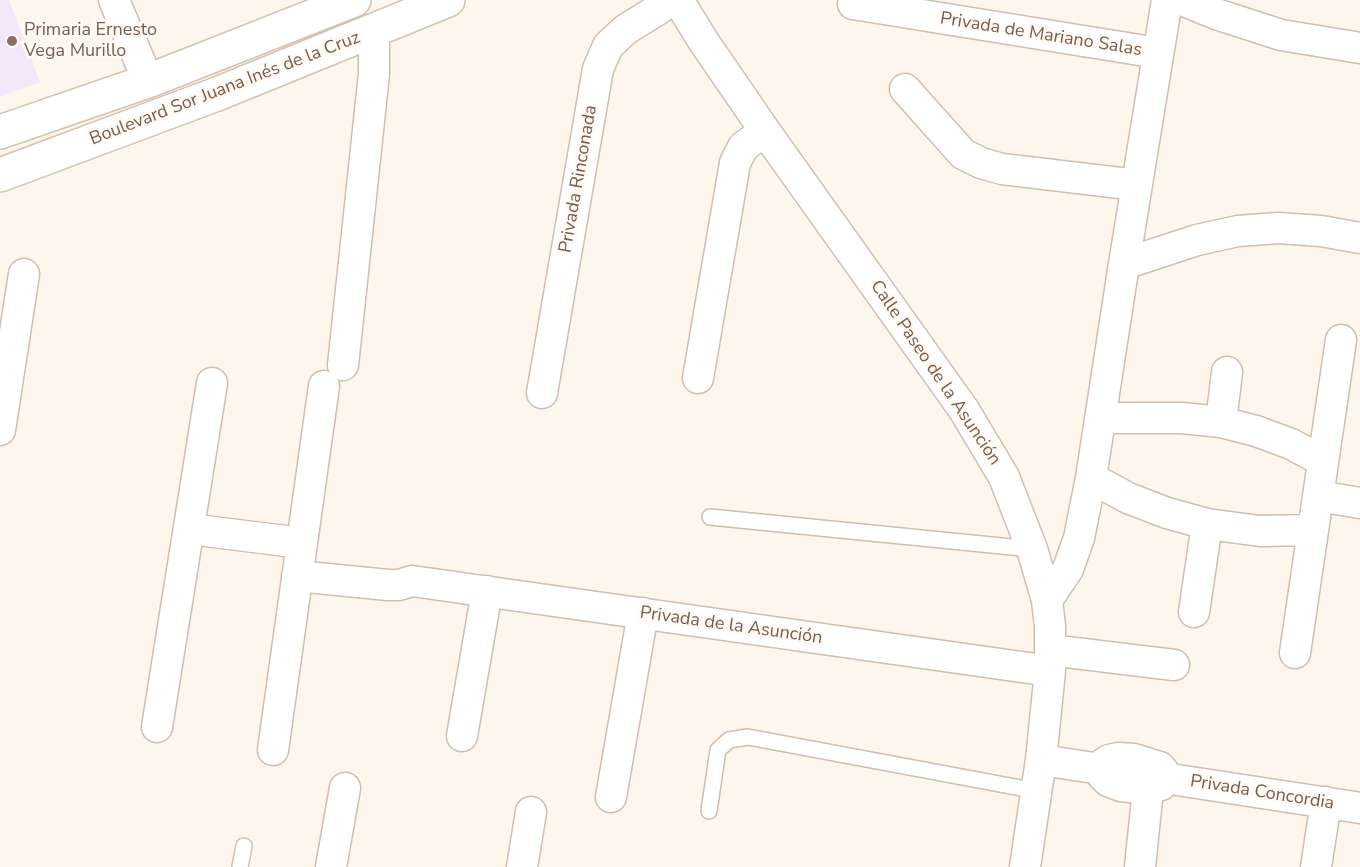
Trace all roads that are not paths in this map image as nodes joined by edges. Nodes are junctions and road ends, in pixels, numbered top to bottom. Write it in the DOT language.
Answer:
graph roads {
  1 [pos="114,0"];
  2 [pos="354,0"];
  3 [pos="448,0"];
  4 [pos="673,0"];
  5 [pos="678,0"];
  6 [pos="1167,0"];
  7 [pos="1182,0"];
  8 [pos="854,4"];
  9 [pos="374,31"];
  10 [pos="1360,48"];
  11 [pos="1158,53"];
  12 [pos="148,81"];
  13 [pos="904,89"];
  14 [pos="765,131"];
  15 [pos="0,132"];
  16 [pos="0,175"];
  17 [pos="1137,184"];
  18 [pos="1360,238"];
  19 [pos="1124,264"];
  20 [pos="24,274"];
  21 [pos="1341,340"];
  22 [pos="1227,372"];
  23 [pos="698,378"];
  24 [pos="212,383"];
  25 [pos="542,393"];
  26 [pos="1100,418"];
  27 [pos="1221,422"];
  28 [pos="0,430"];
  29 [pos="1323,461"];
  30 [pos="1092,478"];
  31 [pos="1318,496"];
  32 [pos="1360,503"];
  33 [pos="710,517"];
  34 [pos="1207,524"];
  35 [pos="189,529"];
  36 [pos="1313,530"];
  37 [pos="1032,549"];
  38 [pos="300,559"];
  39 [pos="487,591"];
  40 [pos="1047,600"];
  41 [pos="1194,612"];
  42 [pos="643,613"];
  43 [pos="1295,653"];
  44 [pos="1050,661"];
  45 [pos="1174,664"];
  46 [pos="158,727"];
  47 [pos="462,736"];
  48 [pos="273,750"];
  49 [pos="1041,760"];
  50 [pos="1156,783"];
  51 [pos="345,788"];
  52 [pos="1037,791"];
  53 [pos="611,797"];
  54 [pos="1326,802"];
  55 [pos="1360,808"];
  56 [pos="709,811"];
  57 [pos="531,812"];
  58 [pos="244,846"];
  59 [pos="240,867"];
  60 [pos="332,867"];
  61 [pos="522,867"];
  62 [pos="1025,867"];
  63 [pos="1140,867"];
  64 [pos="1316,867"];
  1 -- 12 [label="street"];
  2 -- 12 [label="main road, Boulevard Sor Juana Inés de la Cruz"];
  3 -- 9 [label="main road, Boulevard Sor Juana Inés de la Cruz"];
  4 -- 25 [label="street, Privada Rinconada"];
  5 -- 14 [label="street, Calle Paseo de la Asunción"];
  6 -- 11 [label="street"];
  7 -- 10 [label="street"];
  8 -- 11 [label="street, Privada de Mariano Salas"];
  9 -- 16 [label="main road, Boulevard Sor Juana Inés de la Cruz"];
  9 -- 38 [label="street"];
  11 -- 17 [label="street"];
  12 -- 15 [label="main road, Boulevard Sor Juana Inés de la Cruz"];
  13 -- 17 [label="street"];
  14 -- 23 [label="street"];
  14 -- 37 [label="street, Calle Paseo de la Asunción"];
  17 -- 19 [label="street"];
  18 -- 19 [label="street"];
  19 -- 26 [label="street"];
  20 -- 28 [label="street"];
  21 -- 29 [label="street"];
  22 -- 27 [label="street"];
  24 -- 35 [label="street"];
  26 -- 27 [label="street"];
  26 -- 30 [label="street"];
  27 -- 29 [label="street"];
  29 -- 31 [label="street"];
  30 -- 34 [label="street"];
  30 -- 40 [label="street"];
  31 -- 32 [label="street"];
  31 -- 36 [label="street"];
  33 -- 37 [label="lane"];
  34 -- 36 [label="street"];
  34 -- 41 [label="street"];
  35 -- 38 [label="street, Privada de la Asunción"];
  35 -- 46 [label="street"];
  36 -- 43 [label="street"];
  37 -- 40 [label="street, Calle Paseo de la Asunción"];
  38 -- 39 [label="street, Privada de la Asunción"];
  38 -- 48 [label="street"];
  39 -- 42 [label="street, Privada de la Asunción"];
  39 -- 47 [label="street"];
  40 -- 44 [label="street, Calle Paseo de la Asunción"];
  42 -- 44 [label="street, Privada de la Asunción"];
  42 -- 53 [label="street"];
  44 -- 45 [label="street, Privada de la Asunción"];
  44 -- 49 [label="street, Calle Paseo de la Asunción"];
  49 -- 50 [label="street, Privada Concordia"];
  49 -- 52 [label="street, Calle Paseo de la Asunción"];
  50 -- 54 [label="street, Privada Concordia"];
  50 -- 63 [label="street"];
  51 -- 60 [label="street"];
  52 -- 56 [label="lane"];
  52 -- 62 [label="street, Calle Paseo de la Asunción"];
  54 -- 55 [label="street, Privada Concordia"];
  54 -- 64 [label="street"];
  57 -- 61 [label="street"];
  58 -- 59 [label="lane"];
}
